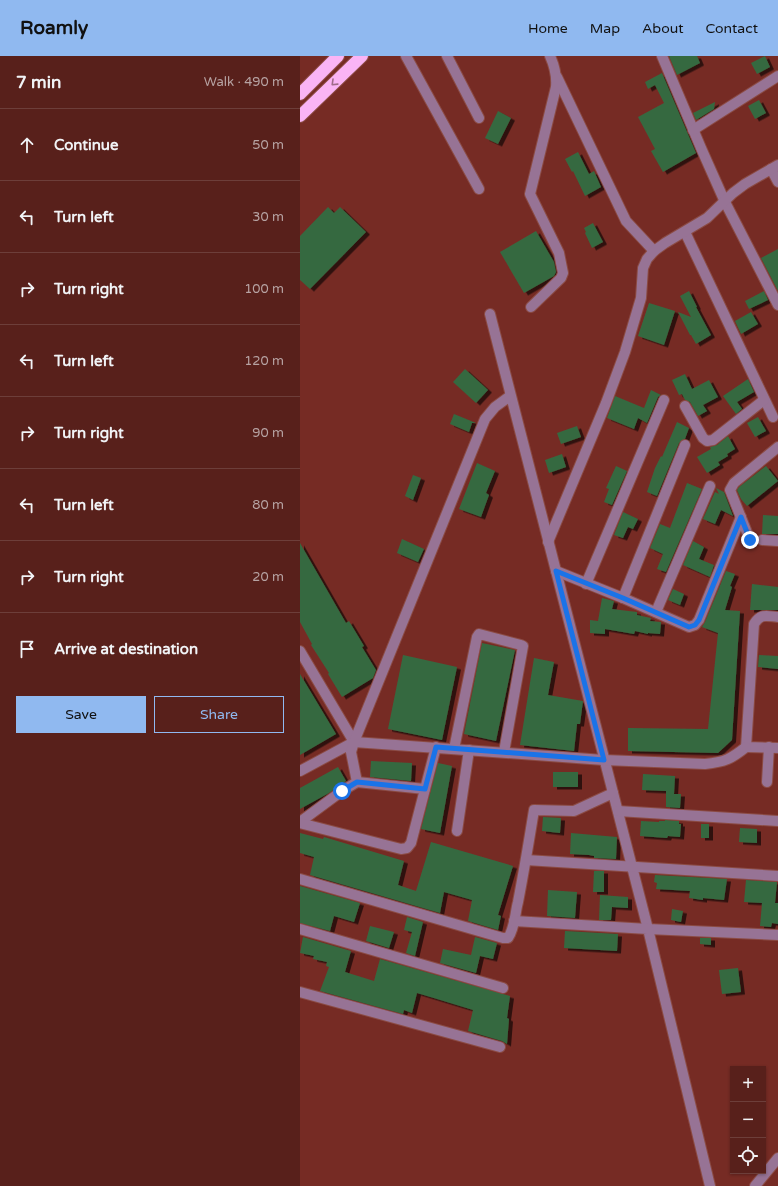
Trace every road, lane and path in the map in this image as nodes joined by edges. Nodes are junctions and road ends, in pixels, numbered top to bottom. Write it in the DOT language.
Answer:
graph roads {
  1 [pos="338,56"];
  2 [pos="362,56"];
  3 [pos="406,56"];
  4 [pos="447,56"];
  5 [pos="550,56"];
  6 [pos="662,56"];
  7 [pos="778,76"];
  8 [pos="557,77"];
  9 [pos="300,94"];
  10 [pos="300,116"];
  11 [pos="479,118"];
  12 [pos="693,130"];
  13 [pos="775,167"];
  14 [pos="778,182"];
  15 [pos="478,189"];
  16 [pos="725,202"];
  17 [pos="685,232"];
  18 [pos="654,251"];
  19 [pos="778,305"];
  20 [pos="531,307"];
  21 [pos="490,314"];
  22 [pos="510,396"];
  23 [pos="664,400"];
  24 [pos="764,400"];
  25 [pos="685,406"];
  26 [pos="772,417"];
  27 [pos="685,445"];
  28 [pos="778,447"];
  29 [pos="710,486"];
  30 [pos="741,517"];
  31 [pos="750,540"];
  32 [pos="762,540"];
  33 [pos="778,540"];
  34 [pos="548,542"];
  35 [pos="556,571"];
  36 [pos="586,584"];
  37 [pos="623,598"];
  38 [pos="656,612"];
  39 [pos="778,617"];
  40 [pos="300,651"];
  41 [pos="354,742"];
  42 [pos="436,747"];
  43 [pos="746,747"];
  44 [pos="773,747"];
  45 [pos="454,749"];
  46 [pos="469,750"];
  47 [pos="504,752"];
  48 [pos="604,760"];
  49 [pos="301,769"];
  50 [pos="357,782"];
  51 [pos="767,782"];
  52 [pos="425,789"];
  53 [pos="613,793"];
  54 [pos="618,811"];
  55 [pos="778,821"];
  56 [pos="300,823"];
  57 [pos="457,831"];
  58 [pos="526,860"];
  59 [pos="633,868"];
  60 [pos="778,876"];
  61 [pos="300,879"];
  62 [pos="514,921"];
  63 [pos="300,929"];
  64 [pos="648,929"];
  65 [pos="778,935"];
  66 [pos="503,988"];
  67 [pos="300,992"];
  68 [pos="500,1047"];
  69 [pos="778,1158"];
  70 [pos="710,1186"];
  71 [pos="755,1186"];
  1 -- 9 [label="highway"];
  2 -- 10 [label="highway, one-way"];
  3 -- 15 [label="street"];
  4 -- 11 [label="street"];
  5 -- 8 [label="street"];
  6 -- 12 [label="street"];
  7 -- 12 [label="street"];
  8 -- 18 [label="street"];
  8 -- 20 [label="street"];
  12 -- 16 [label="street"];
  13 -- 14 [label="street"];
  13 -- 16 [label="street"];
  16 -- 17 [label="street"];
  16 -- 19 [label="street"];
  17 -- 18 [label="street"];
  17 -- 24 [label="street"];
  18 -- 34 [label="street"];
  21 -- 22 [label="street"];
  22 -- 34 [label="street"];
  22 -- 41 [label="street"];
  23 -- 36 [label="street"];
  24 -- 25 [label="street"];
  24 -- 26 [label="street"];
  27 -- 37 [label="street"];
  28 -- 30 [label="street"];
  29 -- 38 [label="street"];
  30 -- 31 [label="street"];
  30 -- 38 [label="street"];
  32 -- 33 [label="street"];
  34 -- 35 [label="street"];
  35 -- 36 [label="street"];
  35 -- 48 [label="street"];
  36 -- 37 [label="street"];
  37 -- 38 [label="street"];
  39 -- 43 [label="street"];
  40 -- 41 [label="street"];
  41 -- 42 [label="street"];
  41 -- 49 [label="street"];
  41 -- 50 [label="street"];
  42 -- 45 [label="street"];
  42 -- 52 [label="street"];
  43 -- 44 [label="street"];
  43 -- 48 [label="street"];
  44 -- 51 [label="street"];
  45 -- 46 [label="street"];
  45 -- 47 [label="street"];
  46 -- 47 [label="street"];
  46 -- 57 [label="street"];
  47 -- 48 [label="street"];
  48 -- 53 [label="street"];
  50 -- 52 [label="street"];
  50 -- 56 [label="street"];
  52 -- 56 [label="street"];
  53 -- 54 [label="street"];
  53 -- 58 [label="street"];
  54 -- 55 [label="street"];
  54 -- 59 [label="street"];
  58 -- 59 [label="street"];
  58 -- 62 [label="street"];
  59 -- 60 [label="street"];
  59 -- 64 [label="street"];
  61 -- 62 [label="street"];
  62 -- 64 [label="street"];
  63 -- 66 [label="street"];
  64 -- 65 [label="street"];
  64 -- 70 [label="street"];
  67 -- 68 [label="street"];
  69 -- 71 [label="street"];
}
